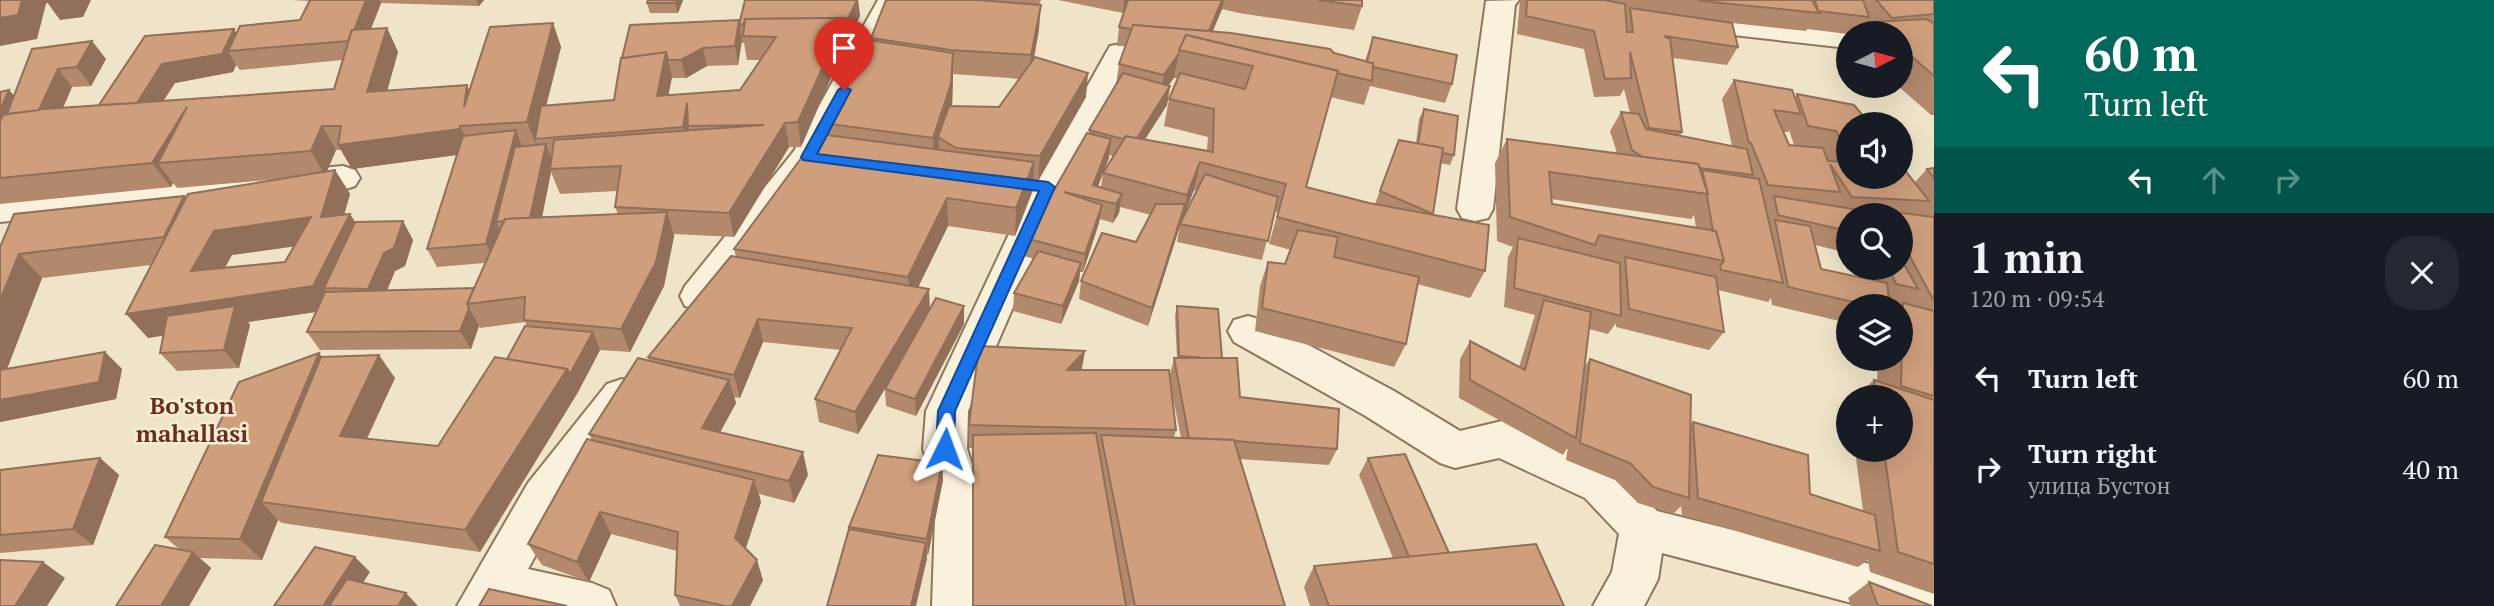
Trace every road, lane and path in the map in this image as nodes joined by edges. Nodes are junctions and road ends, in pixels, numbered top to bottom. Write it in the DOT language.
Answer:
graph roads {
  1 [pos="893,0"];
  2 [pos="1504,0"];
  3 [pos="1651,18"];
  4 [pos="1836,37"];
  5 [pos="1121,53"];
  6 [pos="808,157"];
  7 [pos="848,162"];
  8 [pos="343,178"];
  9 [pos="1475,209"];
  10 [pos="0,210"];
  11 [pos="679,322"];
  12 [pos="1248,331"];
  13 [pos="645,366"];
  14 [pos="1643,528"];
  15 [pos="487,594"];
  16 [pos="1934,602"];
  17 [pos="592,606"];
  18 [pos="956,606"];
  19 [pos="1617,606"];
  1 -- 6 [label="street"];
  2 -- 9 [label="street"];
  3 -- 4 [label="street"];
  5 -- 18 [label="street"];
  6 -- 7 [label="street"];
  6 -- 11 [label="street"];
  8 -- 10 [label="street"];
  12 -- 14 [label="street"];
  13 -- 15 [label="street"];
  14 -- 16 [label="street"];
  14 -- 19 [label="street"];
  15 -- 17 [label="street"];
}
